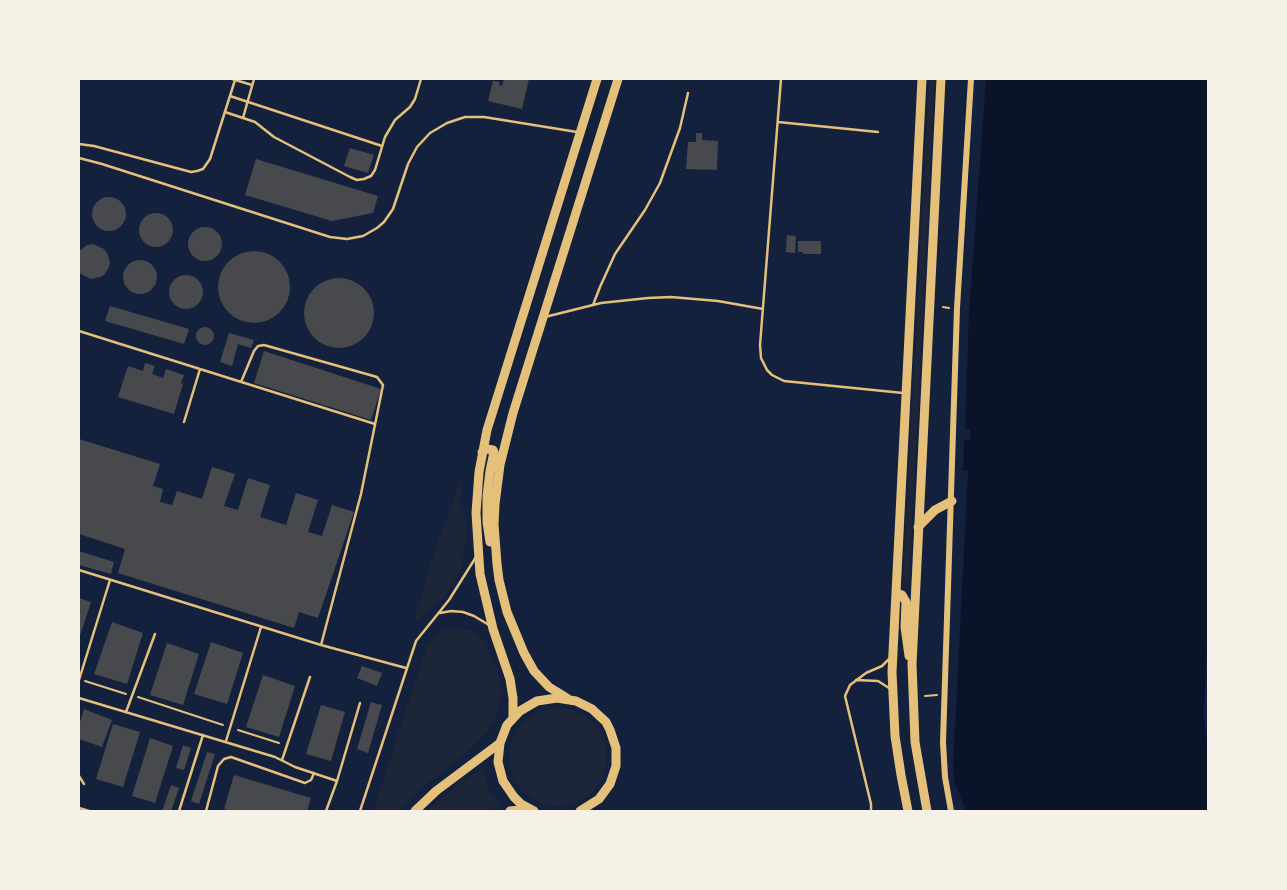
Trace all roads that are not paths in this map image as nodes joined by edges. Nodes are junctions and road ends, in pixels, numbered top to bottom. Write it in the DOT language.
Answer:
graph roads {
  1 [pos="233,79"];
  2 [pos="254,79"];
  3 [pos="421,79"];
  4 [pos="597,79"];
  5 [pos="618,79"];
  6 [pos="781,79"];
  7 [pos="922,79"];
  8 [pos="941,79"];
  9 [pos="971,79"];
  10 [pos="252,85"];
  11 [pos="688,93"];
  12 [pos="230,96"];
  13 [pos="247,101"];
  14 [pos="225,112"];
  15 [pos="243,118"];
  16 [pos="778,122"];
  17 [pos="580,132"];
  18 [pos="878,132"];
  19 [pos="79,144"];
  20 [pos="382,146"];
  21 [pos="79,158"];
  22 [pos="593,305"];
  23 [pos="763,309"];
  24 [pos="543,318"];
  25 [pos="79,331"];
  26 [pos="200,369"];
  27 [pos="241,382"];
  28 [pos="906,393"];
  29 [pos="184,422"];
  30 [pos="375,424"];
  31 [pos="482,452"];
  32 [pos="952,501"];
  33 [pos="918,527"];
  34 [pos="477,554"];
  35 [pos="497,564"];
  36 [pos="79,570"];
  37 [pos="110,580"];
  38 [pos="896,593"];
  39 [pos="440,613"];
  40 [pos="261,627"];
  41 [pos="493,629"];
  42 [pos="155,634"];
  43 [pos="321,645"];
  44 [pos="893,654"];
  45 [pos="79,659"];
  46 [pos="85,662"];
  47 [pos="912,664"];
  48 [pos="406,668"];
  49 [pos="310,677"];
  50 [pos="79,680"];
  51 [pos="856,680"];
  52 [pos="892,690"];
  53 [pos="79,698"];
  54 [pos="567,698"];
  55 [pos="360,703"];
  56 [pos="126,712"];
  57 [pos="513,718"];
  58 [pos="203,735"];
  59 [pos="225,742"];
  60 [pos="499,743"];
  61 [pos="282,760"];
  62 [pos="314,773"];
  63 [pos="79,775"];
  64 [pos="337,781"];
  65 [pos="84,784"];
  66 [pos="599,799"];
  67 [pos="79,808"];
  68 [pos="179,810"];
  69 [pos="532,810"];
  70 [pos="89,811"];
  71 [pos="186,811"];
  72 [pos="206,811"];
  73 [pos="326,811"];
  74 [pos="360,811"];
  75 [pos="415,811"];
  76 [pos="510,811"];
  77 [pos="580,811"];
  78 [pos="597,811"];
  79 [pos="873,811"];
  80 [pos="908,811"];
  81 [pos="927,811"];
  82 [pos="951,811"];
  1 -- 10 [label="lane"];
  1 -- 12 [label="lane"];
  2 -- 10 [label="lane"];
  3 -- 20 [label="lane"];
  4 -- 17 [label="main road"];
  5 -- 24 [label="main road"];
  6 -- 16 [label="lane"];
  7 -- 28 [label="main road"];
  8 -- 33 [label="main road"];
  9 -- 32 [label="street"];
  10 -- 13 [label="lane"];
  11 -- 22 [label="lane"];
  12 -- 13 [label="lane"];
  12 -- 14 [label="lane"];
  13 -- 15 [label="lane"];
  13 -- 20 [label="lane"];
  14 -- 15 [label="lane"];
  14 -- 19 [label="lane"];
  15 -- 20 [label="lane"];
  16 -- 18 [label="lane"];
  16 -- 23 [label="lane"];
  17 -- 21 [label="lane"];
  17 -- 31 [label="main road"];
  22 -- 23 [label="lane"];
  22 -- 24 [label="lane"];
  23 -- 28 [label="lane"];
  24 -- 35 [label="main road"];
  25 -- 26 [label="lane"];
  26 -- 27 [label="lane"];
  26 -- 29 [label="lane"];
  27 -- 30 [label="lane"];
  27 -- 30 [label="lane"];
  28 -- 38 [label="main road"];
  30 -- 43 [label="lane"];
  31 -- 34 [label="main road"];
  31 -- 35 [label="main road"];
  32 -- 33 [label="main road"];
  32 -- 82 [label="street"];
  33 -- 47 [label="main road"];
  34 -- 39 [label="lane"];
  34 -- 41 [label="main road"];
  35 -- 54 [label="main road"];
  36 -- 37 [label="lane"];
  37 -- 40 [label="lane"];
  37 -- 46 [label="lane"];
  38 -- 44 [label="main road"];
  38 -- 47 [label="main road"];
  39 -- 41 [label="lane"];
  39 -- 48 [label="lane"];
  40 -- 43 [label="lane"];
  40 -- 59 [label="lane"];
  41 -- 57 [label="main road"];
  42 -- 56 [label="lane"];
  43 -- 48 [label="lane"];
  44 -- 51 [label="lane"];
  44 -- 52 [label="main road"];
  45 -- 46 [label="lane"];
  46 -- 50 [label="lane"];
  47 -- 81 [label="main road"];
  48 -- 74 [label="lane"];
  49 -- 61 [label="lane"];
  51 -- 52 [label="lane"];
  51 -- 79 [label="lane"];
  52 -- 80 [label="main road"];
  53 -- 56 [label="lane"];
  54 -- 57 [label="main road"];
  54 -- 66 [label="main road"];
  55 -- 64 [label="lane"];
  56 -- 58 [label="lane"];
  57 -- 60 [label="main road"];
  58 -- 59 [label="lane"];
  58 -- 68 [label="lane"];
  59 -- 61 [label="lane"];
  60 -- 69 [label="main road"];
  60 -- 75 [label="main road"];
  61 -- 62 [label="lane"];
  62 -- 64 [label="lane"];
  62 -- 72 [label="lane"];
  63 -- 65 [label="lane"];
  64 -- 73 [label="lane"];
  66 -- 77 [label="main road"];
  66 -- 78 [label="lane"];
  67 -- 70 [label="lane"];
  68 -- 71 [label="lane"];
  69 -- 76 [label="main road"];
}
